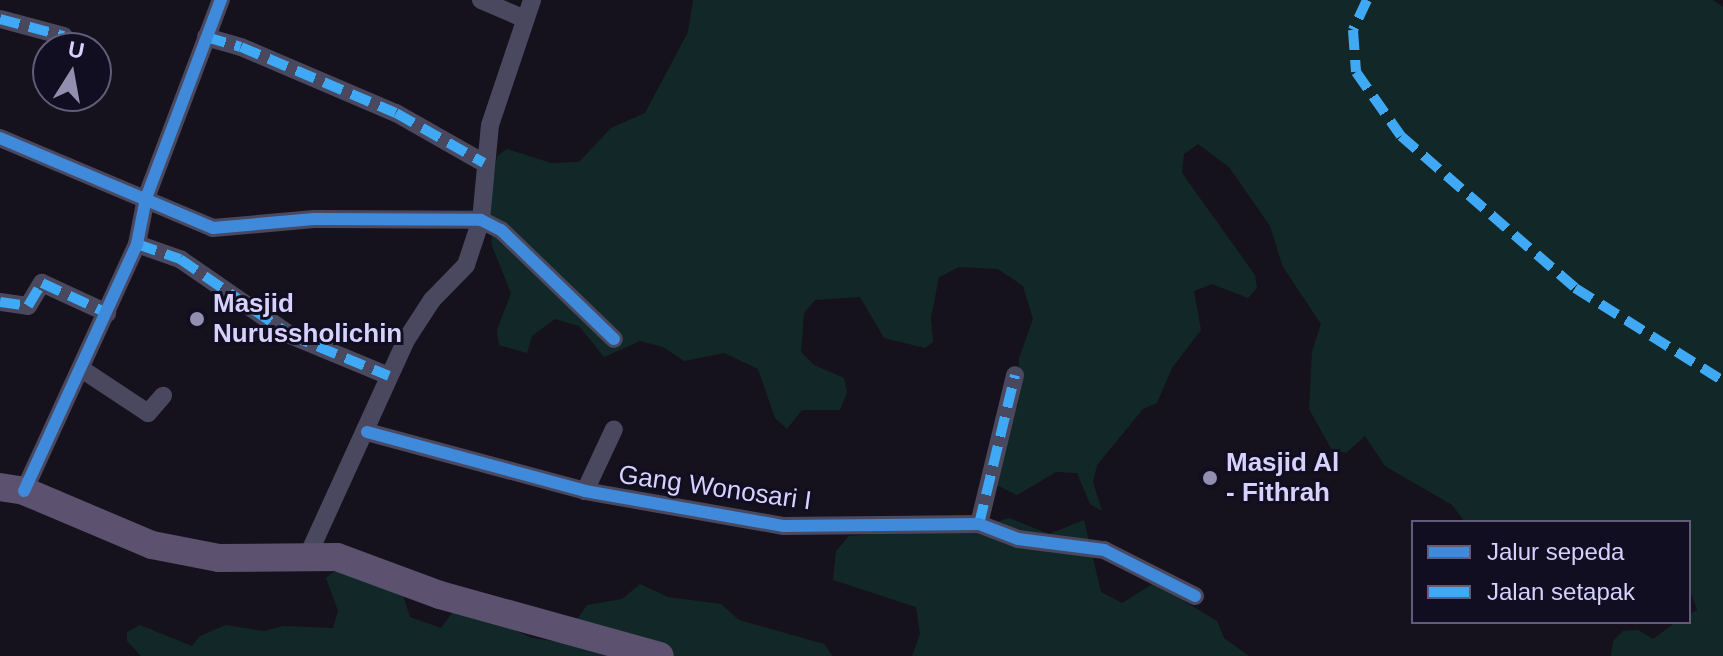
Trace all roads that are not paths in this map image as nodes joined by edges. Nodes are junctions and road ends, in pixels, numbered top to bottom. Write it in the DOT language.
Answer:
graph roads {
  1 [pos="221,0"];
  2 [pos="481,0"];
  3 [pos="532,0"];
  4 [pos="0,19"];
  5 [pos="525,19"];
  6 [pos="49,32"];
  7 [pos="206,37"];
  8 [pos="0,138"];
  9 [pos="484,163"];
  10 [pos="146,198"];
  11 [pos="481,220"];
  12 [pos="137,244"];
  13 [pos="0,302"];
  14 [pos="107,313"];
  15 [pos="614,339"];
  16 [pos="83,370"];
  17 [pos="1015,375"];
  18 [pos="389,376"];
  19 [pos="163,396"];
  20 [pos="614,429"];
  21 [pos="367,432"];
  22 [pos="12,489"];
  23 [pos="585,491"];
  24 [pos="979,524"];
  25 [pos="309,553"];
  26 [pos="1195,596"];
  27 [pos="660,656"];
  1 -- 7 [label="street"];
  2 -- 5 [label="street"];
  3 -- 5 [label="street"];
  4 -- 6 [label="street"];
  5 -- 9 [label="street"];
  7 -- 9 [label="street"];
  7 -- 10 [label="street"];
  8 -- 10 [label="street"];
  9 -- 11 [label="street"];
  10 -- 11 [label="street"];
  10 -- 12 [label="street"];
  11 -- 15 [label="street"];
  11 -- 18 [label="street"];
  12 -- 14 [label="street"];
  12 -- 18 [label="street"];
  13 -- 14 [label="street"];
  14 -- 16 [label="street"];
  16 -- 19 [label="street"];
  16 -- 22 [label="street"];
  17 -- 24 [label="street"];
  18 -- 21 [label="street"];
  20 -- 23 [label="street"];
  21 -- 23 [label="street, Gang Wonosari I"];
  21 -- 25 [label="street"];
  22 -- 25 [label="main road"];
  23 -- 24 [label="street, Gang Wonosari I"];
  24 -- 26 [label="street, Gang Wonosari I"];
  25 -- 27 [label="main road"];
}
